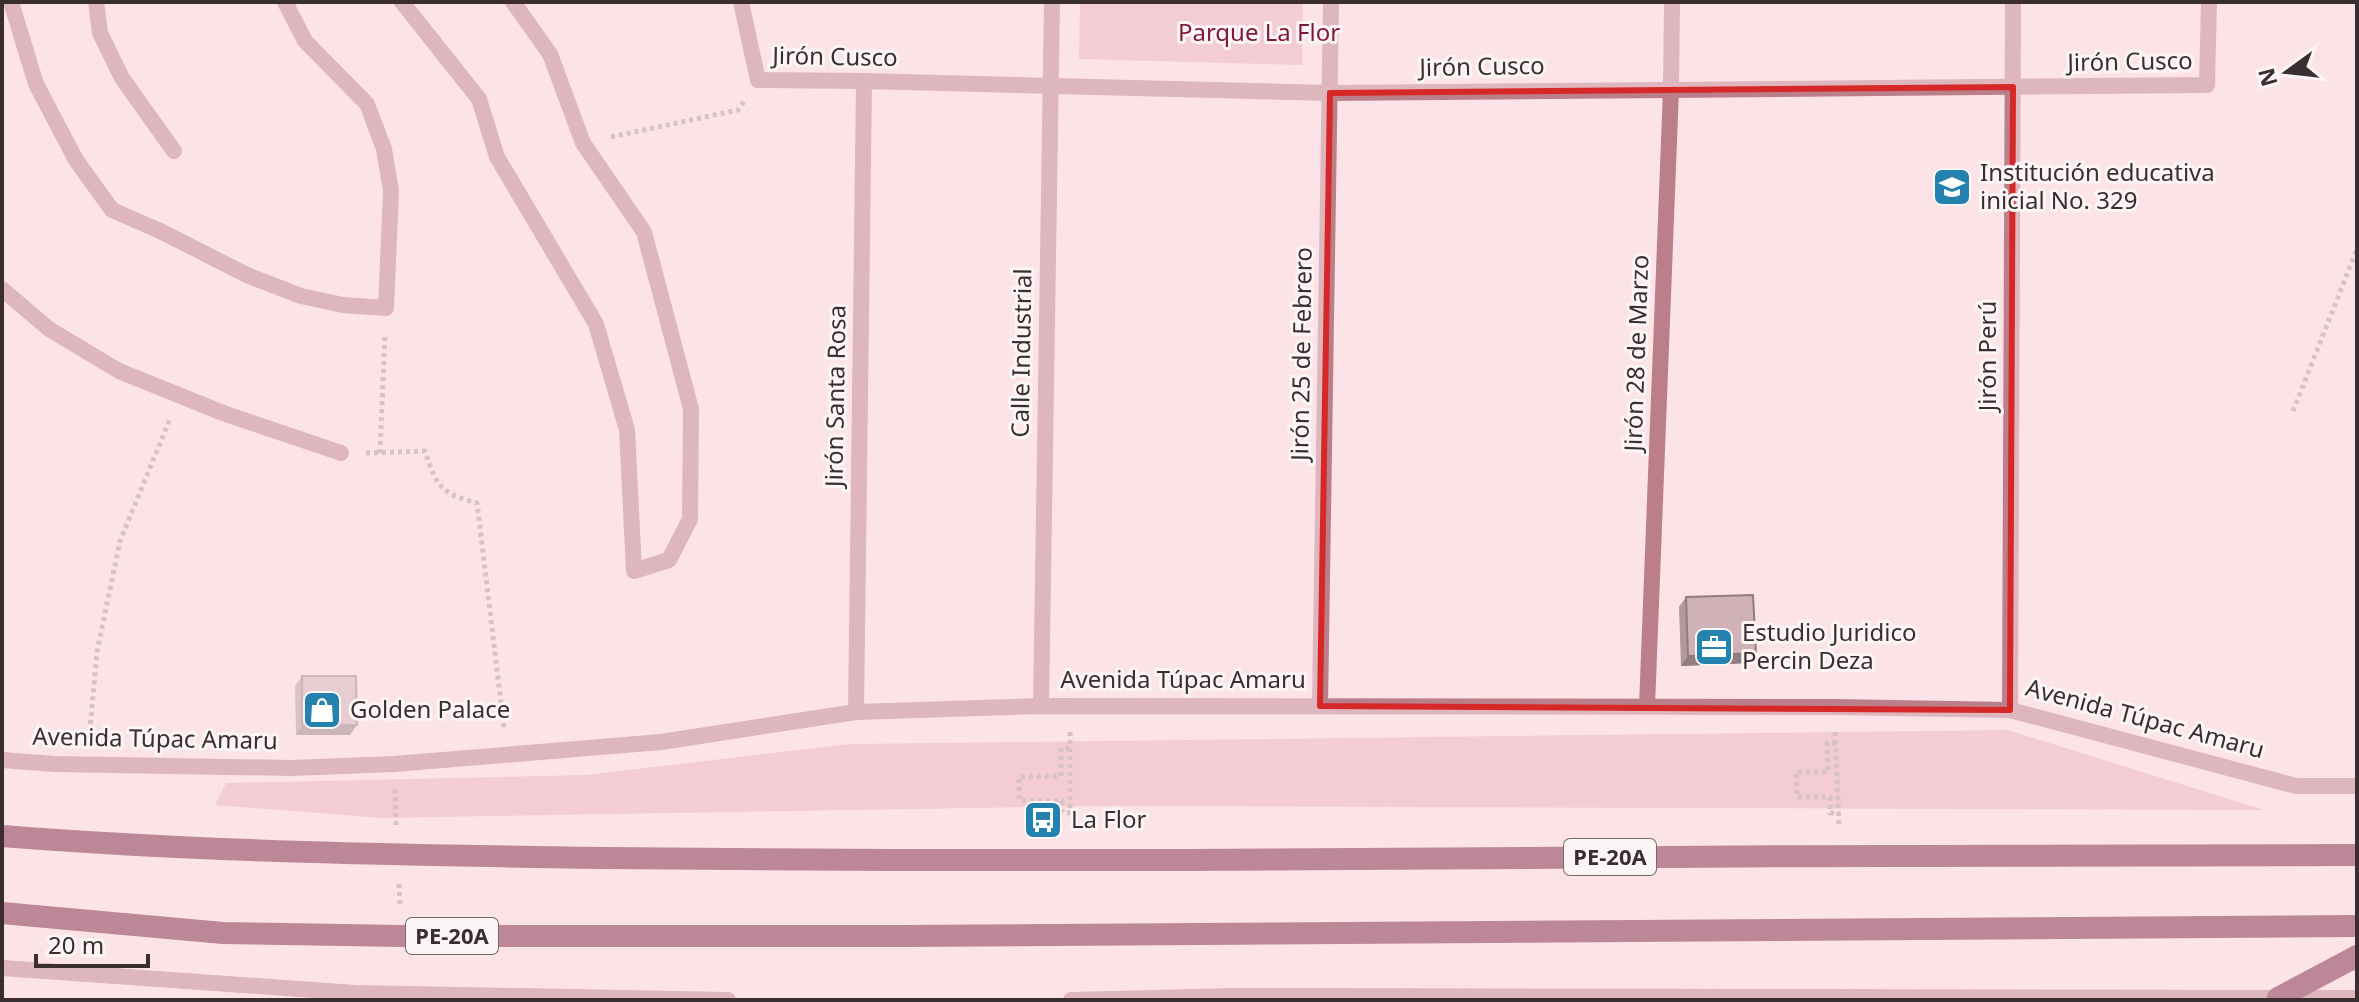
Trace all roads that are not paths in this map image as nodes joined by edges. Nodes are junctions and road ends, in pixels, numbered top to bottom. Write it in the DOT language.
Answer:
graph roads {
  1 [pos="11,2"];
  2 [pos="96,2"];
  3 [pos="285,2"];
  4 [pos="402,2"];
  5 [pos="513,2"];
  6 [pos="741,2"];
  7 [pos="1052,2"];
  8 [pos="1331,2"];
  9 [pos="1672,2"];
  10 [pos="2013,2"];
  11 [pos="2209,2"];
  12 [pos="864,81"];
  13 [pos="1051,85"];
  14 [pos="2013,87"];
  15 [pos="1671,90"];
  16 [pos="1330,93"];
  17 [pos="174,151"];
  18 [pos="2,289"];
  19 [pos="341,453"];
  20 [pos="1041,706"];
  21 [pos="1320,706"];
  22 [pos="1647,706"];
  23 [pos="2010,710"];
  24 [pos="856,712"];
  25 [pos="2,760"];
  26 [pos="2357,786"];
  27 [pos="2,836"];
  28 [pos="2357,855"];
  29 [pos="2,913"];
  30 [pos="2357,926"];
  31 [pos="2357,956"];
  32 [pos="2,968"];
  33 [pos="1235,998"];
  34 [pos="2133,998"];
  35 [pos="2278,998"];
  36 [pos="2357,998"];
  37 [pos="728,1000"];
  38 [pos="1071,1000"];
  1 -- 3 [label="street"];
  2 -- 17 [label="street"];
  4 -- 5 [label="street"];
  6 -- 12 [label="street, Jirón Cusco"];
  7 -- 13 [label="street, Calle Industrial"];
  8 -- 16 [label="street, Jirón 25 de Febrero"];
  9 -- 15 [label="street, Jirón 28 de Marzo"];
  10 -- 14 [label="street, Jirón Perú"];
  11 -- 14 [label="street, Jirón Cusco"];
  12 -- 13 [label="street, Jirón Cusco"];
  12 -- 24 [label="street, Jirón Santa Rosa"];
  13 -- 16 [label="street, Jirón Cusco"];
  13 -- 20 [label="street, Calle Industrial"];
  14 -- 15 [label="street, Jirón Cusco"];
  14 -- 23 [label="street, Jirón Perú"];
  15 -- 16 [label="street, Jirón Cusco"];
  15 -- 22 [label="street, Jirón 28 de Marzo"];
  16 -- 21 [label="street, Jirón 25 de Febrero"];
  18 -- 19 [label="street"];
  20 -- 21 [label="street, Avenida Túpac Amaru"];
  20 -- 24 [label="street, Avenida Túpac Amaru"];
  21 -- 22 [label="street, Avenida Túpac Amaru"];
  22 -- 23 [label="street, Avenida Túpac Amaru"];
  23 -- 26 [label="street, Avenida Túpac Amaru"];
  24 -- 25 [label="street, Avenida Túpac Amaru"];
  27 -- 28 [label="highway, PE-20A"];
  29 -- 30 [label="highway, PE-20A"];
  31 -- 35 [label="highway"];
  32 -- 37 [label="street"];
  33 -- 34 [label="street"];
  33 -- 38 [label="street"];
  34 -- 35 [label="street"];
  35 -- 36 [label="street"];
}
